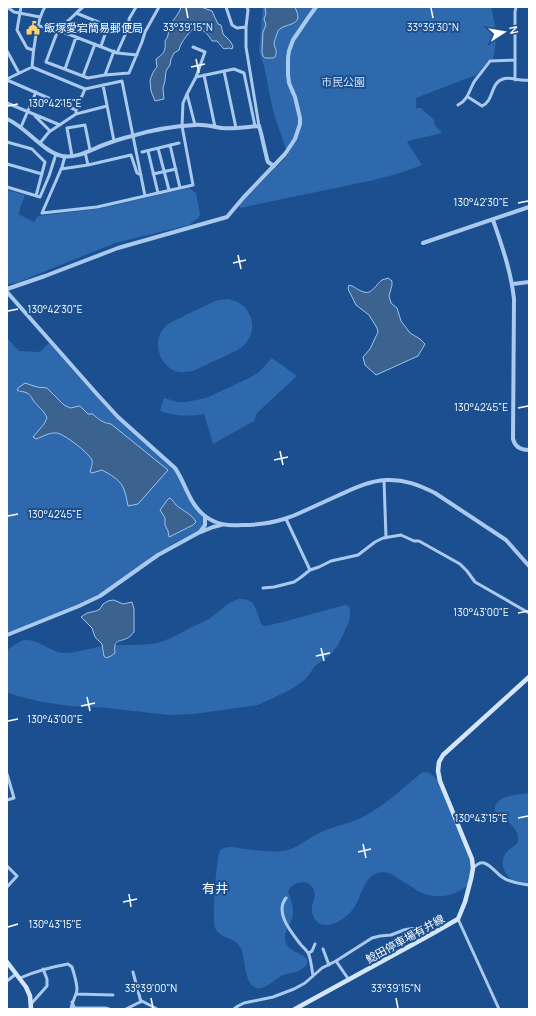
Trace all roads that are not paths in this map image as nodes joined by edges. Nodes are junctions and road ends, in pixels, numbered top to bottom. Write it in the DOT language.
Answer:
graph roads {
  1 [pos="21,7"];
  2 [pos="45,7"];
  3 [pos="83,7"];
  4 [pos="136,7"];
  5 [pos="160,7"];
  6 [pos="226,7"];
  7 [pos="247,7"];
  8 [pos="316,7"];
  9 [pos="516,7"];
  10 [pos="7,8"];
  11 [pos="20,13"];
  12 [pos="76,13"];
  13 [pos="40,17"];
  14 [pos="39,26"];
  15 [pos="129,26"];
  16 [pos="246,27"];
  17 [pos="58,28"];
  18 [pos="145,32"];
  19 [pos="76,37"];
  20 [pos="95,44"];
  21 [pos="101,46"];
  22 [pos="193,47"];
  23 [pos="33,50"];
  24 [pos="7,51"];
  25 [pos="116,52"];
  26 [pos="137,55"];
  27 [pos="515,60"];
  28 [pos="32,67"];
  29 [pos="65,69"];
  30 [pos="224,71"];
  31 [pos="19,73"];
  32 [pos="105,74"];
  33 [pos="204,75"];
  34 [pos="83,76"];
  35 [pos="196,77"];
  36 [pos="7,79"];
  37 [pos="515,80"];
  38 [pos="529,80"];
  39 [pos="103,85"];
  40 [pos="85,89"];
  41 [pos="36,92"];
  42 [pos="188,94"];
  43 [pos="468,97"];
  44 [pos="7,103"];
  45 [pos="107,106"];
  46 [pos="458,106"];
  47 [pos="28,112"];
  48 [pos="76,112"];
  49 [pos="32,114"];
  50 [pos="7,119"];
  51 [pos="60,124"];
  52 [pos="195,125"];
  53 [pos="182,126"];
  54 [pos="257,126"];
  55 [pos="21,127"];
  56 [pos="216,127"];
  57 [pos="236,128"];
  58 [pos="50,131"];
  59 [pos="133,136"];
  60 [pos="114,141"];
  61 [pos="7,142"];
  62 [pos="40,143"];
  63 [pos="179,143"];
  64 [pos="170,145"];
  65 [pos="158,148"];
  66 [pos="90,150"];
  67 [pos="148,150"];
  68 [pos="85,152"];
  69 [pos="142,152"];
  70 [pos="56,154"];
  71 [pos="65,156"];
  72 [pos="72,156"];
  73 [pos="7,164"];
  74 [pos="88,165"];
  75 [pos="274,166"];
  76 [pos="61,168"];
  77 [pos="176,169"];
  78 [pos="164,172"];
  79 [pos="42,174"];
  80 [pos="153,174"];
  81 [pos="141,175"];
  82 [pos="7,187"];
  83 [pos="180,188"];
  84 [pos="169,190"];
  85 [pos="158,193"];
  86 [pos="36,196"];
  87 [pos="145,196"];
  88 [pos="529,207"];
  89 [pos="493,220"];
  90 [pos="423,243"];
  91 [pos="529,282"];
  92 [pos="513,284"];
  93 [pos="7,289"];
  94 [pos="7,292"];
  95 [pos="529,450"];
  96 [pos="384,480"];
  97 [pos="205,516"];
  98 [pos="286,519"];
  99 [pos="222,525"];
  100 [pos="200,532"];
  101 [pos="386,538"];
  102 [pos="529,566"];
  103 [pos="310,570"];
  104 [pos="263,588"];
  105 [pos="529,613"];
  106 [pos="7,635"];
  107 [pos="529,677"];
  108 [pos="7,774"];
  109 [pos="7,800"];
  110 [pos="7,866"];
  111 [pos="473,868"];
  112 [pos="529,885"];
  113 [pos="7,886"];
  114 [pos="286,898"];
  115 [pos="458,919"];
  116 [pos="450,924"];
  117 [pos="315,944"];
  118 [pos="323,949"];
  119 [pos="309,954"];
  120 [pos="336,961"];
  121 [pos="7,962"];
  122 [pos="329,965"];
  123 [pos="43,969"];
  124 [pos="133,972"];
  125 [pos="16,974"];
  126 [pos="313,976"];
  127 [pos="20,978"];
  128 [pos="349,980"];
  129 [pos="7,982"];
  130 [pos="76,994"];
  131 [pos="113,995"];
  132 [pos="72,1002"];
  133 [pos="141,1002"];
  134 [pos="31,1006"];
  135 [pos="71,1009"];
  136 [pos="109,1009"];
  137 [pos="126,1009"];
  138 [pos="157,1009"];
  139 [pos="234,1009"];
  140 [pos="295,1009"];
  141 [pos="499,1009"];
  1 -- 11 [label="street"];
  2 -- 13 [label="street"];
  3 -- 12 [label="street"];
  4 -- 15 [label="street"];
  5 -- 18 [label="street"];
  6 -- 16 [label="street"];
  7 -- 16 [label="street"];
  8 -- 75 [label="street"];
  9 -- 27 [label="street"];
  10 -- 11 [label="street"];
  11 -- 13 [label="street"];
  11 -- 23 [label="street"];
  12 -- 17 [label="street"];
  12 -- 21 [label="street"];
  13 -- 14 [label="street"];
  14 -- 17 [label="street"];
  14 -- 23 [label="street"];
  15 -- 18 [label="street"];
  15 -- 25 [label="street"];
  16 -- 54 [label="street"];
  17 -- 19 [label="street"];
  17 -- 29 [label="street"];
  18 -- 26 [label="street"];
  19 -- 20 [label="street"];
  19 -- 29 [label="street"];
  20 -- 21 [label="street"];
  20 -- 34 [label="street"];
  21 -- 25 [label="street"];
  22 -- 35 [label="street"];
  23 -- 28 [label="street"];
  24 -- 31 [label="street"];
  25 -- 26 [label="street"];
  25 -- 32 [label="street"];
  26 -- 32 [label="street"];
  27 -- 37 [label="street"];
  27 -- 43 [label="street"];
  28 -- 31 [label="street"];
  28 -- 40 [label="street"];
  29 -- 34 [label="street"];
  30 -- 33 [label="street"];
  30 -- 54 [label="street"];
  30 -- 57 [label="street"];
  31 -- 36 [label="street"];
  32 -- 34 [label="street"];
  33 -- 35 [label="street"];
  33 -- 56 [label="street"];
  35 -- 42 [label="street"];
  36 -- 41 [label="street"];
  37 -- 38 [label="street"];
  37 -- 43 [label="street"];
  39 -- 40 [label="street"];
  39 -- 45 [label="street"];
  39 -- 59 [label="street"];
  40 -- 48 [label="street"];
  41 -- 47 [label="street"];
  41 -- 48 [label="street"];
  42 -- 52 [label="street"];
  42 -- 53 [label="street"];
  43 -- 46 [label="street"];
  44 -- 47 [label="street"];
  45 -- 48 [label="street"];
  45 -- 60 [label="street"];
  47 -- 49 [label="street"];
  47 -- 55 [label="street"];
  48 -- 51 [label="street"];
  49 -- 51 [label="street"];
  49 -- 58 [label="street"];
  50 -- 55 [label="street"];
  51 -- 58 [label="street"];
  52 -- 53 [label="street"];
  52 -- 56 [label="street"];
  53 -- 59 [label="street"];
  53 -- 83 [label="street"];
  54 -- 57 [label="street"];
  54 -- 75 [label="street"];
  55 -- 62 [label="street"];
  56 -- 57 [label="street"];
  58 -- 62 [label="street"];
  59 -- 60 [label="street"];
  59 -- 81 [label="street"];
  60 -- 66 [label="street"];
  61 -- 79 [label="street"];
  62 -- 70 [label="street"];
  63 -- 64 [label="street"];
  64 -- 65 [label="street"];
  64 -- 77 [label="street"];
  65 -- 67 [label="street"];
  65 -- 78 [label="street"];
  66 -- 68 [label="street"];
  66 -- 72 [label="street"];
  67 -- 69 [label="street"];
  67 -- 80 [label="street"];
  68 -- 72 [label="street"];
  68 -- 74 [label="street"];
  70 -- 71 [label="street"];
  70 -- 86 [label="street"];
  71 -- 72 [label="street"];
  71 -- 76 [label="street"];
  73 -- 79 [label="street"];
  74 -- 76 [label="street"];
  74 -- 81 [label="street"];
  75 -- 93 [label="street"];
  76 -- 87 [label="street"];
  77 -- 78 [label="street"];
  77 -- 83 [label="street"];
  78 -- 80 [label="street"];
  78 -- 84 [label="street"];
  79 -- 86 [label="street"];
  80 -- 85 [label="street"];
  81 -- 87 [label="street"];
  82 -- 86 [label="street"];
  83 -- 84 [label="street"];
  84 -- 85 [label="street"];
  85 -- 87 [label="street"];
  88 -- 89 [label="street"];
  89 -- 90 [label="street"];
  89 -- 92 [label="street"];
  91 -- 92 [label="street"];
  92 -- 95 [label="street"];
  94 -- 97 [label="street"];
  96 -- 98 [label="street"];
  96 -- 101 [label="street"];
  96 -- 102 [label="street"];
  97 -- 99 [label="street"];
  97 -- 100 [label="street"];
  98 -- 99 [label="street"];
  98 -- 103 [label="street"];
  99 -- 100 [label="street"];
  100 -- 106 [label="street"];
  101 -- 103 [label="street"];
  101 -- 105 [label="street"];
  103 -- 104 [label="street"];
  107 -- 111 [label="main road, 鯰田停車場有井線"];
  108 -- 109 [label="street"];
  110 -- 113 [label="street"];
  111 -- 112 [label="street"];
  111 -- 115 [label="main road, 鯰田停車場有井線"];
  114 -- 119 [label="street"];
  115 -- 116 [label="main road, 鯰田停車場有井線"];
  115 -- 141 [label="street"];
  116 -- 120 [label="street"];
  116 -- 128 [label="main road, 鯰田停車場有井線"];
  117 -- 119 [label="street"];
  118 -- 122 [label="street"];
  119 -- 126 [label="street"];
  120 -- 122 [label="street"];
  120 -- 128 [label="street"];
  121 -- 125 [label="main road"];
  122 -- 126 [label="street"];
  123 -- 127 [label="street"];
  123 -- 130 [label="street"];
  123 -- 134 [label="street"];
  124 -- 133 [label="street"];
  125 -- 127 [label="main road"];
  125 -- 129 [label="street"];
  126 -- 139 [label="street"];
  127 -- 134 [label="main road"];
  128 -- 140 [label="main road, 鯰田停車場有井線"];
  130 -- 131 [label="street"];
  130 -- 132 [label="street"];
  132 -- 135 [label="street"];
  132 -- 136 [label="street"];
  133 -- 137 [label="street"];
  133 -- 138 [label="street"];
}
